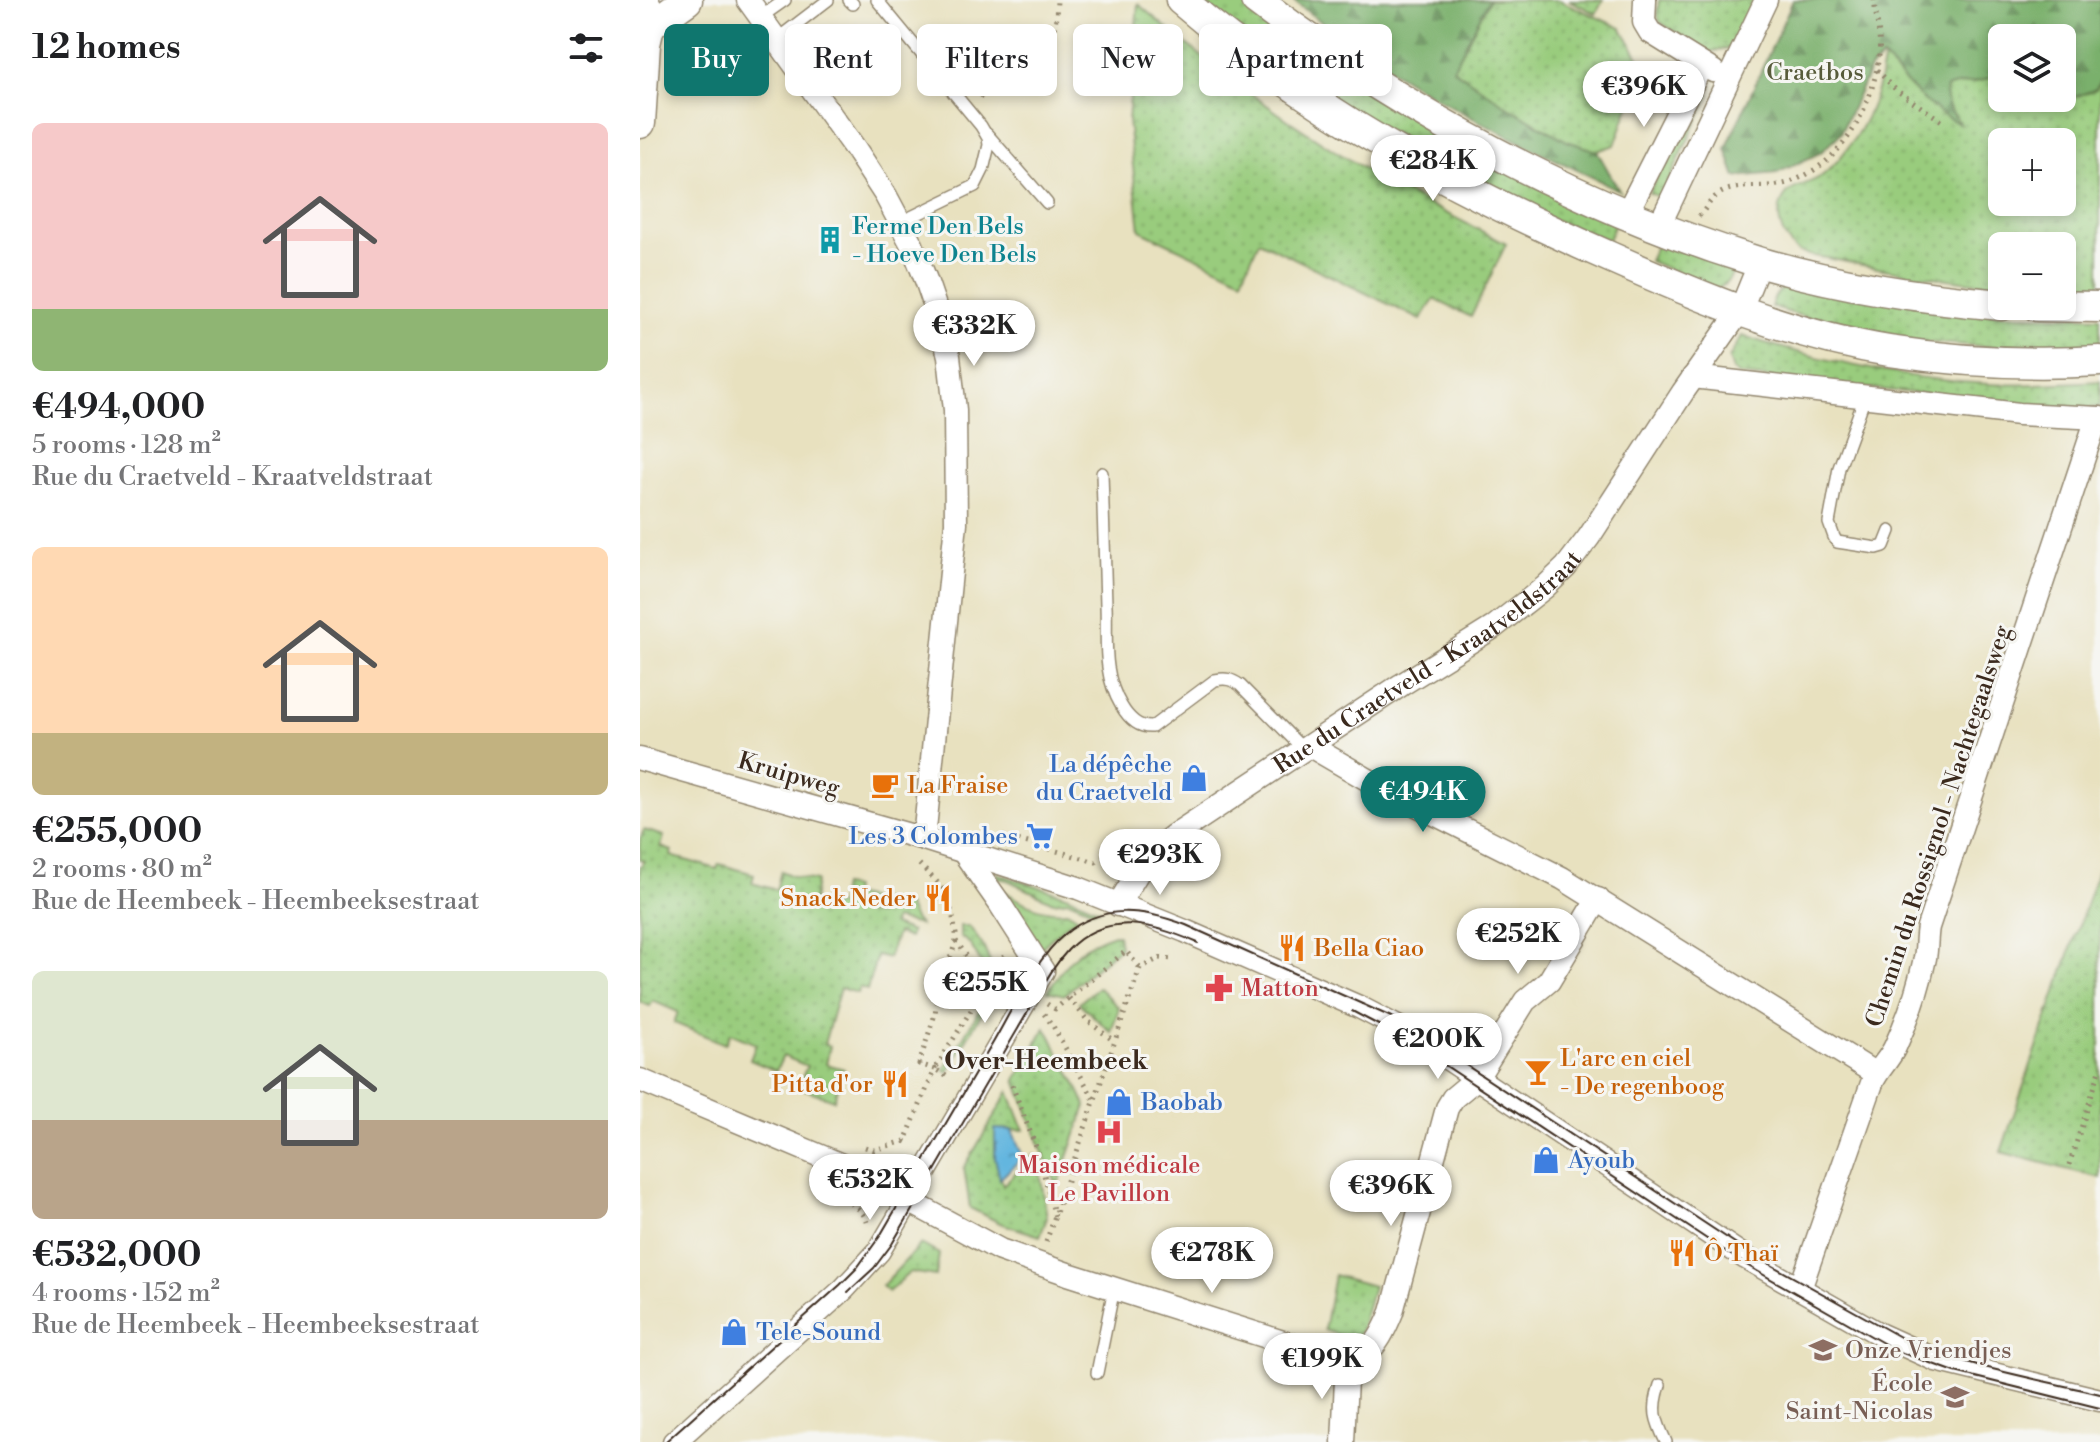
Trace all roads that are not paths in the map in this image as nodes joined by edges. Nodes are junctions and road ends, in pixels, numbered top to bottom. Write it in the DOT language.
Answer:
graph roads {
  1 [pos="687,0"];
  2 [pos="785,0"];
  3 [pos="828,0"];
  4 [pos="877,0"];
  5 [pos="1181,0"];
  6 [pos="1256,0"];
  7 [pos="1645,0"];
  8 [pos="1766,0"];
  9 [pos="754,8"];
  10 [pos="647,12"];
  11 [pos="777,39"];
  12 [pos="1702,65"];
  13 [pos="1728,80"];
  14 [pos="640,123"];
  15 [pos="985,132"];
  16 [pos="1047,203"];
  17 [pos="1627,213"];
  18 [pos="901,222"];
  19 [pos="1659,226"];
  20 [pos="1608,256"];
  21 [pos="1760,262"];
  22 [pos="1638,269"];
  23 [pos="1988,304"];
  24 [pos="2076,307"];
  25 [pos="2100,307"];
  26 [pos="1740,311"];
  27 [pos="2100,361"];
  28 [pos="1693,377"];
  29 [pos="1865,397"];
  30 [pos="2099,418"];
  31 [pos="1102,473"];
  32 [pos="1890,531"];
  33 [pos="1308,748"];
  34 [pos="640,759"];
  35 [pos="924,839"];
  36 [pos="962,850"];
  37 [pos="1598,899"];
  38 [pos="1118,905"];
  39 [pos="1876,1074"];
  40 [pos="1477,1078"];
  41 [pos="640,1080"];
  42 [pos="909,1202"];
  43 [pos="1114,1288"];
  44 [pos="1800,1289"];
  45 [pos="1347,1359"];
  46 [pos="1097,1373"];
  47 [pos="1660,1385"];
  48 [pos="2100,1400"];
  49 [pos="674,1442"];
  50 [pos="1343,1442"];
  51 [pos="1666,1442"];
  1 -- 10 [label="street"];
  2 -- 9 [label="lane"];
  3 -- 11 [label="lane"];
  4 -- 15 [label="lane"];
  5 -- 20 [label="street"];
  6 -- 17 [label="street"];
  7 -- 12 [label="street"];
  8 -- 13 [label="street"];
  9 -- 11 [label="street"];
  10 -- 14 [label="street"];
  11 -- 18 [label="street"];
  12 -- 13 [label="street"];
  12 -- 17 [label="street"];
  13 -- 19 [label="street"];
  15 -- 16 [label="lane"];
  15 -- 18 [label="lane"];
  17 -- 19 [label="street"];
  17 -- 20 [label="street"];
  18 -- 35 [label="street"];
  19 -- 21 [label="street"];
  19 -- 22 [label="street"];
  20 -- 22 [label="street"];
  21 -- 23 [label="street"];
  21 -- 26 [label="street, Rue du Craetveld - Kraatveldstraat"];
  22 -- 26 [label="street"];
  24 -- 25 [label="street"];
  26 -- 27 [label="street"];
  26 -- 28 [label="street, Rue du Craetveld - Kraatveldstraat"];
  28 -- 29 [label="street"];
  28 -- 33 [label="street, Rue du Craetveld - Kraatveldstraat"];
  29 -- 30 [label="street"];
  29 -- 32 [label="lane"];
  30 -- 39 [label="street, Chemin du Rossignol - Nachtegaalsweg"];
  31 -- 33 [label="lane"];
  33 -- 37 [label="street"];
  33 -- 38 [label="street, Rue du Craetveld - Kraatveldstraat"];
  34 -- 35 [label="street, Kruipweg"];
  35 -- 36 [label="street, Kruipweg"];
  36 -- 38 [label="street, Kruipweg"];
  36 -- 42 [label="street"];
  37 -- 39 [label="street"];
  37 -- 40 [label="street"];
  38 -- 40 [label="street, Kruipweg"];
  39 -- 44 [label="street, Chemin du Rossignol - Nachtegaalsweg"];
  40 -- 44 [label="street, Kruipweg"];
  40 -- 45 [label="street"];
  41 -- 42 [label="street"];
  42 -- 43 [label="street"];
  42 -- 49 [label="street"];
  43 -- 45 [label="street"];
  43 -- 46 [label="lane"];
  44 -- 48 [label="street, Kruipweg"];
  45 -- 50 [label="street"];
  47 -- 51 [label="lane"];
}
